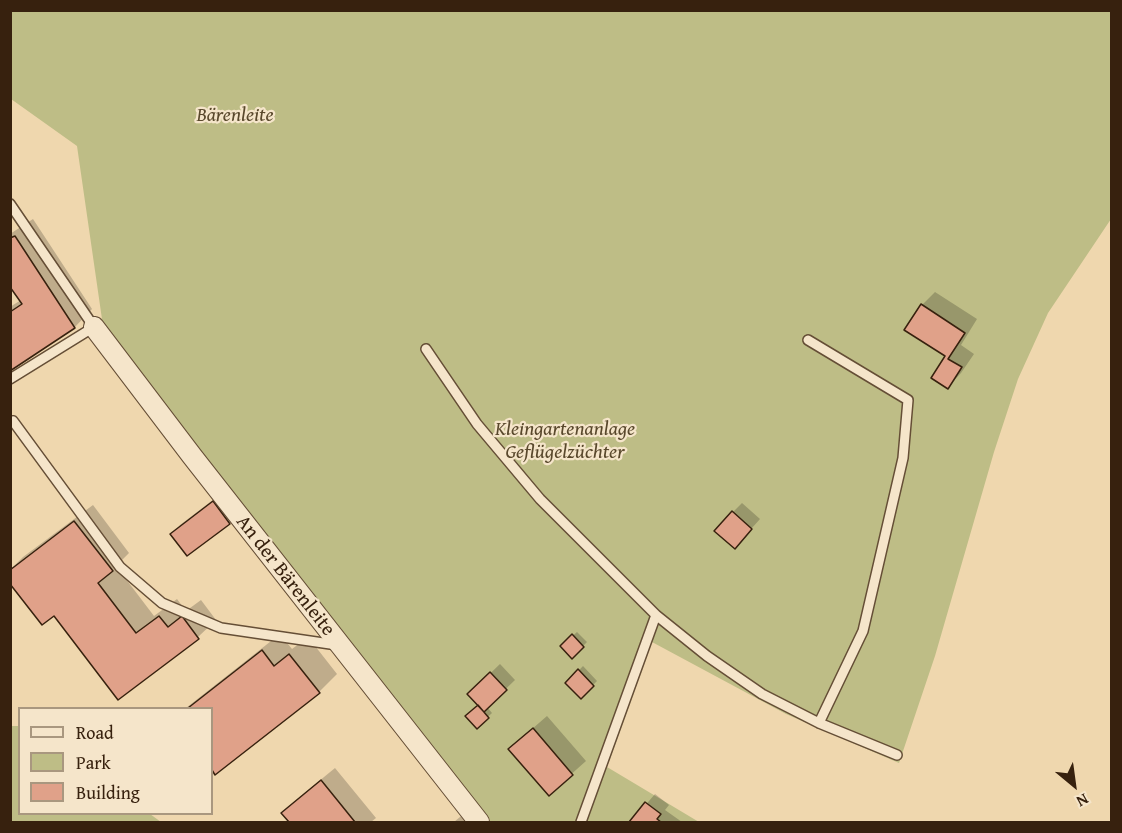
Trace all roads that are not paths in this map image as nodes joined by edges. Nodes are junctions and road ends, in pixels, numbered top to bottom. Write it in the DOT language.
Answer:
graph roads {
  1 [pos="10,204"];
  2 [pos="94,327"];
  3 [pos="808,340"];
  4 [pos="426,349"];
  5 [pos="10,379"];
  6 [pos="10,423"];
  7 [pos="656,615"];
  8 [pos="340,645"];
  9 [pos="819,723"];
  10 [pos="897,755"];
  11 [pos="479,822"];
  12 [pos="581,822"];
  1 -- 2 [label="lane"];
  2 -- 5 [label="lane"];
  2 -- 8 [label="street, An der Bärenleite"];
  3 -- 9 [label="lane"];
  4 -- 7 [label="lane"];
  6 -- 8 [label="lane"];
  7 -- 9 [label="lane"];
  7 -- 12 [label="lane"];
  8 -- 11 [label="street, An der Bärenleite"];
  9 -- 10 [label="lane"];
}
